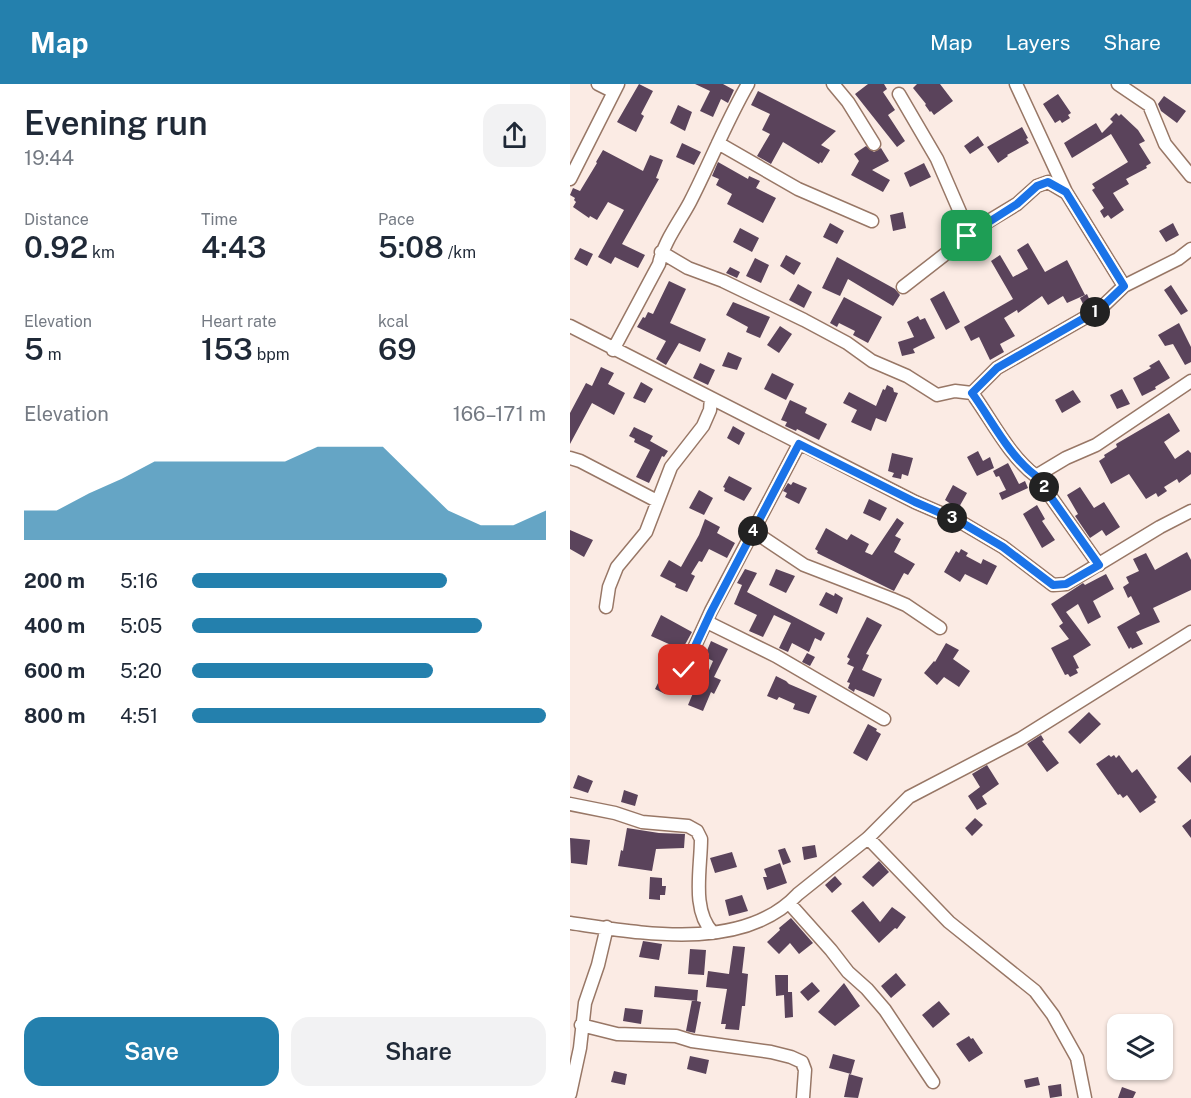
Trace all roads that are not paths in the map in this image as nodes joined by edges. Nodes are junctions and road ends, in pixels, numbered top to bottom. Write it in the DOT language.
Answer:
graph roads {
  1 [pos="598,84"];
  2 [pos="748,84"];
  3 [pos="832,84"];
  4 [pos="1016,84"];
  5 [pos="1118,84"];
  6 [pos="616,88"];
  7 [pos="899,94"];
  8 [pos="718,143"];
  9 [pos="874,144"];
  10 [pos="1191,176"];
  11 [pos="570,178"];
  12 [pos="1066,192"];
  13 [pos="872,221"];
  14 [pos="974,230"];
  15 [pos="1191,249"];
  16 [pos="661,252"];
  17 [pos="1124,286"];
  18 [pos="903,287"];
  19 [pos="570,326"];
  20 [pos="613,350"];
  21 [pos="1191,381"];
  22 [pos="972,393"];
  23 [pos="711,398"];
  24 [pos="799,444"];
  25 [pos="570,459"];
  26 [pos="1036,476"];
  27 [pos="657,501"];
  28 [pos="1191,511"];
  29 [pos="753,531"];
  30 [pos="1099,565"];
  31 [pos="606,607"];
  32 [pos="706,622"];
  33 [pos="940,628"];
  34 [pos="1191,633"];
  35 [pos="684,670"];
  36 [pos="884,719"];
  37 [pos="570,804"];
  38 [pos="868,838"];
  39 [pos="789,903"];
  40 [pos="570,923"];
  41 [pos="606,927"];
  42 [pos="713,933"];
  43 [pos="581,1025"];
  44 [pos="933,1082"];
  45 [pos="570,1094"];
  46 [pos="802,1098"];
  47 [pos="1084,1098"];
  1 -- 6 [label="street"];
  2 -- 8 [label="street"];
  3 -- 9 [label="street"];
  4 -- 12 [label="street"];
  5 -- 10 [label="street"];
  6 -- 11 [label="street"];
  7 -- 14 [label="street"];
  8 -- 13 [label="street"];
  8 -- 16 [label="street"];
  12 -- 14 [label="street"];
  12 -- 17 [label="street"];
  14 -- 18 [label="street"];
  15 -- 17 [label="street"];
  16 -- 20 [label="street"];
  16 -- 22 [label="street"];
  17 -- 22 [label="street"];
  19 -- 20 [label="street"];
  20 -- 23 [label="street"];
  21 -- 26 [label="street"];
  22 -- 26 [label="street"];
  23 -- 24 [label="street"];
  23 -- 27 [label="street"];
  24 -- 29 [label="street"];
  24 -- 30 [label="street"];
  25 -- 27 [label="street"];
  26 -- 30 [label="street"];
  27 -- 31 [label="street"];
  28 -- 30 [label="street"];
  29 -- 32 [label="street"];
  29 -- 33 [label="street"];
  32 -- 35 [label="street"];
  32 -- 36 [label="street"];
  34 -- 38 [label="street"];
  37 -- 42 [label="street"];
  38 -- 39 [label="street"];
  38 -- 47 [label="street"];
  39 -- 42 [label="street"];
  39 -- 44 [label="street"];
  40 -- 41 [label="street"];
  41 -- 42 [label="street"];
  41 -- 43 [label="street"];
  43 -- 45 [label="street"];
  43 -- 46 [label="street"];
}
